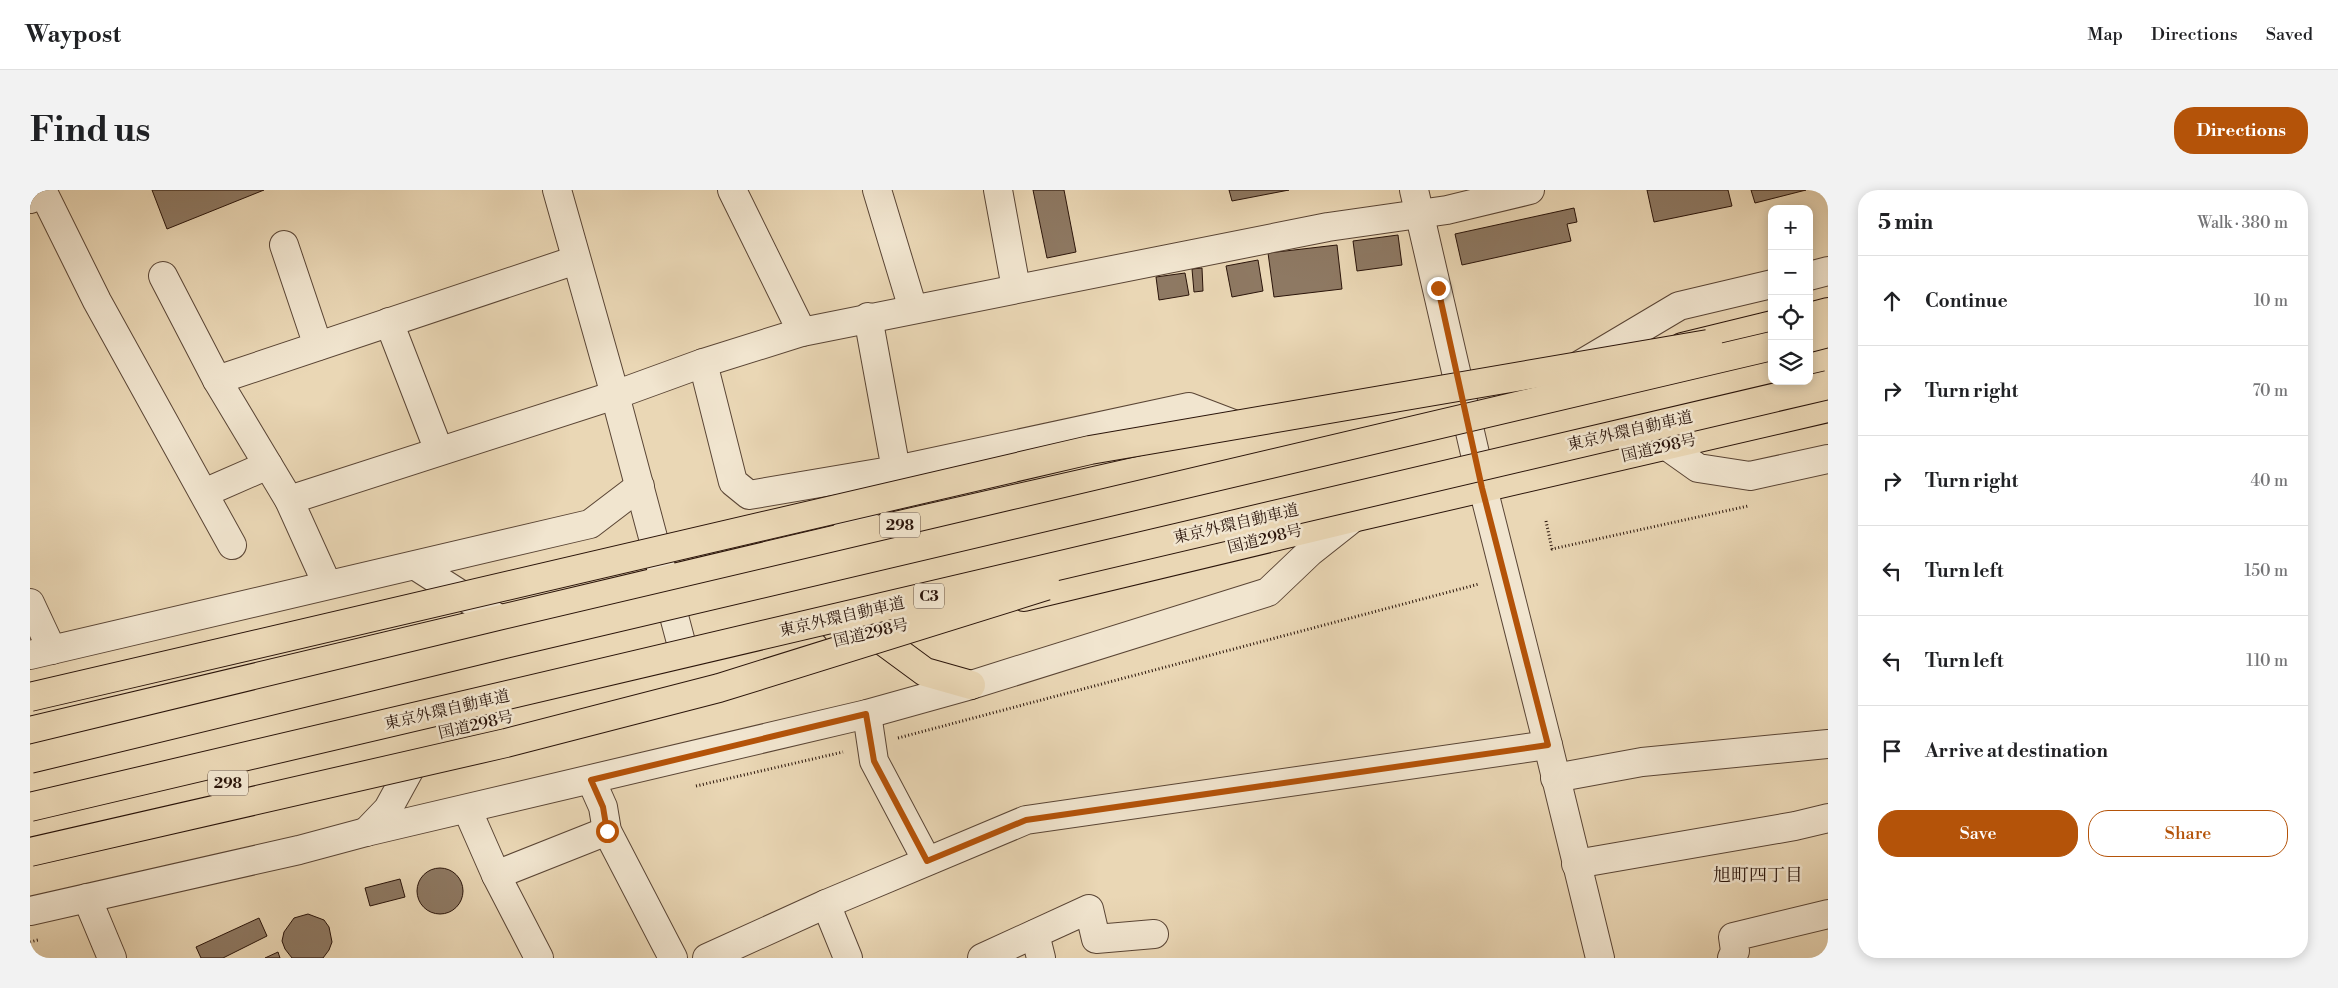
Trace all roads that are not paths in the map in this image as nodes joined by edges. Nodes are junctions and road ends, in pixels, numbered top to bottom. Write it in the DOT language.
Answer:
graph roads {
  1 [pos="557,190"];
  2 [pos="732,190"];
  3 [pos="877,190"];
  4 [pos="998,190"];
  5 [pos="1530,190"];
  6 [pos="30,199"];
  7 [pos="1417,201"];
  8 [pos="284,245"];
  9 [pos="576,260"];
  10 [pos="1828,271"];
  11 [pos="1813,275"];
  12 [pos="163,276"];
  13 [pos="1768,285"];
  14 [pos="1016,288"];
  15 [pos="913,308"];
  16 [pos="1828,312"];
  17 [pos="1813,316"];
  18 [pos="868,318"];
  19 [pos="389,322"];
  20 [pos="1828,323"];
  21 [pos="1813,325"];
  22 [pos="1768,327"];
  23 [pos="802,332"];
  24 [pos="1828,333"];
  25 [pos="1768,334"];
  26 [pos="1813,337"];
  27 [pos="318,346"];
  28 [pos="1768,347"];
  29 [pos="703,363"];
  30 [pos="1564,375"];
  31 [pos="218,380"];
  32 [pos="1828,385"];
  33 [pos="615,395"];
  34 [pos="1462,398"];
  35 [pos="1828,408"];
  36 [pos="1274,439"];
  37 [pos="1667,446"];
  38 [pos="439,451"];
  39 [pos="1828,459"];
  40 [pos="268,465"];
  41 [pos="896,470"];
  42 [pos="640,486"];
  43 [pos="1482,488"];
  44 [pos="204,493"];
  45 [pos="289,500"];
  46 [pos="1353,518"];
  47 [pos="1260,519"];
  48 [pos="842,538"];
  49 [pos="232,544"];
  50 [pos="416,566"];
  51 [pos="666,580"];
  52 [pos="327,584"];
  53 [pos="30,602"];
  54 [pos="499,619"];
  55 [pos="872,633"];
  56 [pos="41,652"];
  57 [pos="690,676"];
  58 [pos="971,685"];
  59 [pos="30,697"];
  60 [pos="866,714"];
  61 [pos="30,731"];
  62 [pos="426,737"];
  63 [pos="1828,744"];
  64 [pos="1548,745"];
  65 [pos="30,759"];
  66 [pos="1555,778"];
  67 [pos="591,780"];
  68 [pos="30,807"];
  69 [pos="467,809"];
  70 [pos="1828,818"];
  71 [pos="30,830"];
  72 [pos="607,831"];
  73 [pos="366,832"];
  74 [pos="30,852"];
  75 [pos="927,861"];
  76 [pos="1576,864"];
  77 [pos="496,875"];
  78 [pos="87,898"];
  79 [pos="826,904"];
  80 [pos="30,911"];
  81 [pos="1828,914"];
  82 [pos="1154,934"];
  83 [pos="1038,946"];
  84 [pos="112,958"];
  85 [pos="538,958"];
  86 [pos="673,958"];
  87 [pos="707,958"];
  88 [pos="848,958"];
  89 [pos="982,958"];
  90 [pos="1600,958"];
  91 [pos="1732,958"];
  1 -- 9 [label="street"];
  2 -- 23 [label="street"];
  3 -- 15 [label="street"];
  4 -- 14 [label="street"];
  5 -- 7 [label="street"];
  6 -- 44 [label="street"];
  7 -- 14 [label="street"];
  7 -- 34 [label="street"];
  8 -- 27 [label="street"];
  9 -- 19 [label="street"];
  9 -- 33 [label="street"];
  10 -- 11 [label="street"];
  12 -- 31 [label="street"];
  13 -- 30 [label="street"];
  14 -- 15 [label="street"];
  15 -- 18 [label="street"];
  16 -- 17 [label="highway"];
  18 -- 23 [label="street"];
  18 -- 41 [label="street"];
  19 -- 27 [label="street"];
  19 -- 38 [label="street"];
  20 -- 21 [label="highway"];
  22 -- 30 [label="highway, 298"];
  23 -- 29 [label="street"];
  24 -- 26 [label="highway"];
  25 -- 59 [label="highway, bridge"];
  27 -- 31 [label="street"];
  28 -- 65 [label="highway, bridge"];
  29 -- 33 [label="street"];
  29 -- 41 [label="street"];
  30 -- 34 [label="highway, 298"];
  31 -- 40 [label="street"];
  32 -- 47 [label="highway, 東京外環自動車道 / C3, bridge"];
  33 -- 38 [label="street"];
  33 -- 42 [label="street"];
  34 -- 36 [label="highway, 298"];
  34 -- 43 [label="street"];
  35 -- 37 [label="highway, 国道298号 / 298"];
  36 -- 41 [label="street"];
  36 -- 48 [label="highway, 298"];
  37 -- 39 [label="street"];
  37 -- 43 [label="highway, 国道298号 / 298"];
  38 -- 45 [label="street"];
  40 -- 44 [label="street"];
  40 -- 45 [label="street"];
  41 -- 48 [label="street"];
  42 -- 50 [label="street"];
  42 -- 51 [label="street"];
  43 -- 46 [label="highway, 国道298号 / 298"];
  43 -- 64 [label="street"];
  44 -- 49 [label="street"];
  45 -- 52 [label="street"];
  46 -- 55 [label="highway, 国道298号 / 298"];
  46 -- 58 [label="street"];
  47 -- 68 [label="highway, 東京外環自動車道 / C3, bridge"];
  47 -- 74 [label="highway, bridge"];
  48 -- 51 [label="highway, 298"];
  50 -- 52 [label="street"];
  50 -- 54 [label="street"];
  51 -- 54 [label="highway, 298"];
  51 -- 57 [label="street"];
  52 -- 56 [label="street"];
  53 -- 56 [label="street"];
  54 -- 61 [label="highway, 298"];
  55 -- 57 [label="highway, 国道298号 / 298"];
  55 -- 58 [label="highway"];
  57 -- 62 [label="highway, 国道298号 / 298"];
  58 -- 60 [label="street"];
  60 -- 67 [label="street"];
  60 -- 75 [label="street"];
  62 -- 71 [label="highway, 国道298号 / 298"];
  62 -- 73 [label="street"];
  63 -- 66 [label="street"];
  64 -- 66 [label="street"];
  64 -- 75 [label="street"];
  66 -- 76 [label="street"];
  67 -- 69 [label="street"];
  67 -- 72 [label="street"];
  69 -- 73 [label="street"];
  69 -- 77 [label="street"];
  70 -- 76 [label="street"];
  72 -- 77 [label="street"];
  72 -- 86 [label="street"];
  73 -- 78 [label="street"];
  75 -- 79 [label="street"];
  76 -- 90 [label="street"];
  77 -- 85 [label="street"];
  78 -- 80 [label="street"];
  78 -- 84 [label="street"];
  79 -- 87 [label="street"];
  79 -- 88 [label="street"];
  81 -- 91 [label="street"];
  82 -- 83 [label="street"];
  83 -- 89 [label="street"];
}
